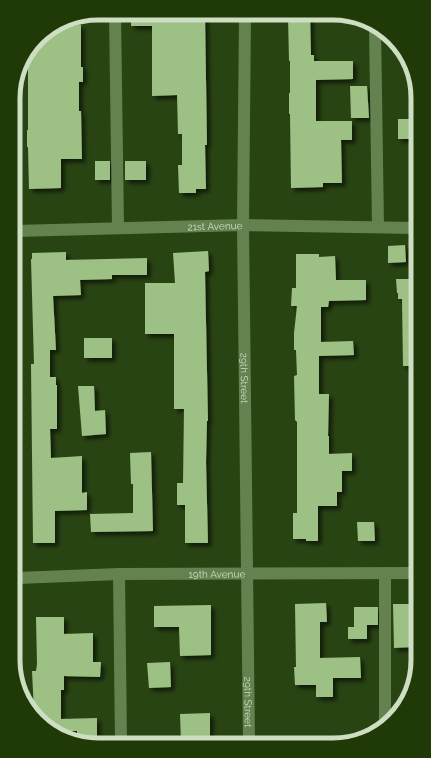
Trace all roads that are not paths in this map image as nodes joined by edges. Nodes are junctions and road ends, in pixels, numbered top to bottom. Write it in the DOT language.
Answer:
graph roads {
  1 [pos="115,20"];
  2 [pos="246,20"];
  3 [pos="375,32"];
  4 [pos="242,225"];
  5 [pos="378,227"];
  6 [pos="118,228"];
  7 [pos="411,228"];
  8 [pos="20,231"];
  9 [pos="385,573"];
  10 [pos="411,573"];
  11 [pos="120,574"];
  12 [pos="247,574"];
  13 [pos="20,578"];
  14 [pos="385,718"];
  15 [pos="121,738"];
  16 [pos="249,738"];
  1 -- 6 [label="street"];
  2 -- 4 [label="street, 29th Street"];
  3 -- 5 [label="street"];
  4 -- 5 [label="street, 21st Avenue"];
  4 -- 6 [label="street, 21st Avenue"];
  4 -- 12 [label="street, 29th Street"];
  5 -- 7 [label="street, 21st Avenue"];
  6 -- 8 [label="street, 21st Avenue"];
  9 -- 10 [label="street, 19th Avenue"];
  9 -- 12 [label="street, 19th Avenue"];
  9 -- 14 [label="street"];
  11 -- 12 [label="street, 19th Avenue"];
  11 -- 13 [label="street, 19th Avenue"];
  11 -- 15 [label="street"];
  12 -- 16 [label="street, 29th Street"];
}
